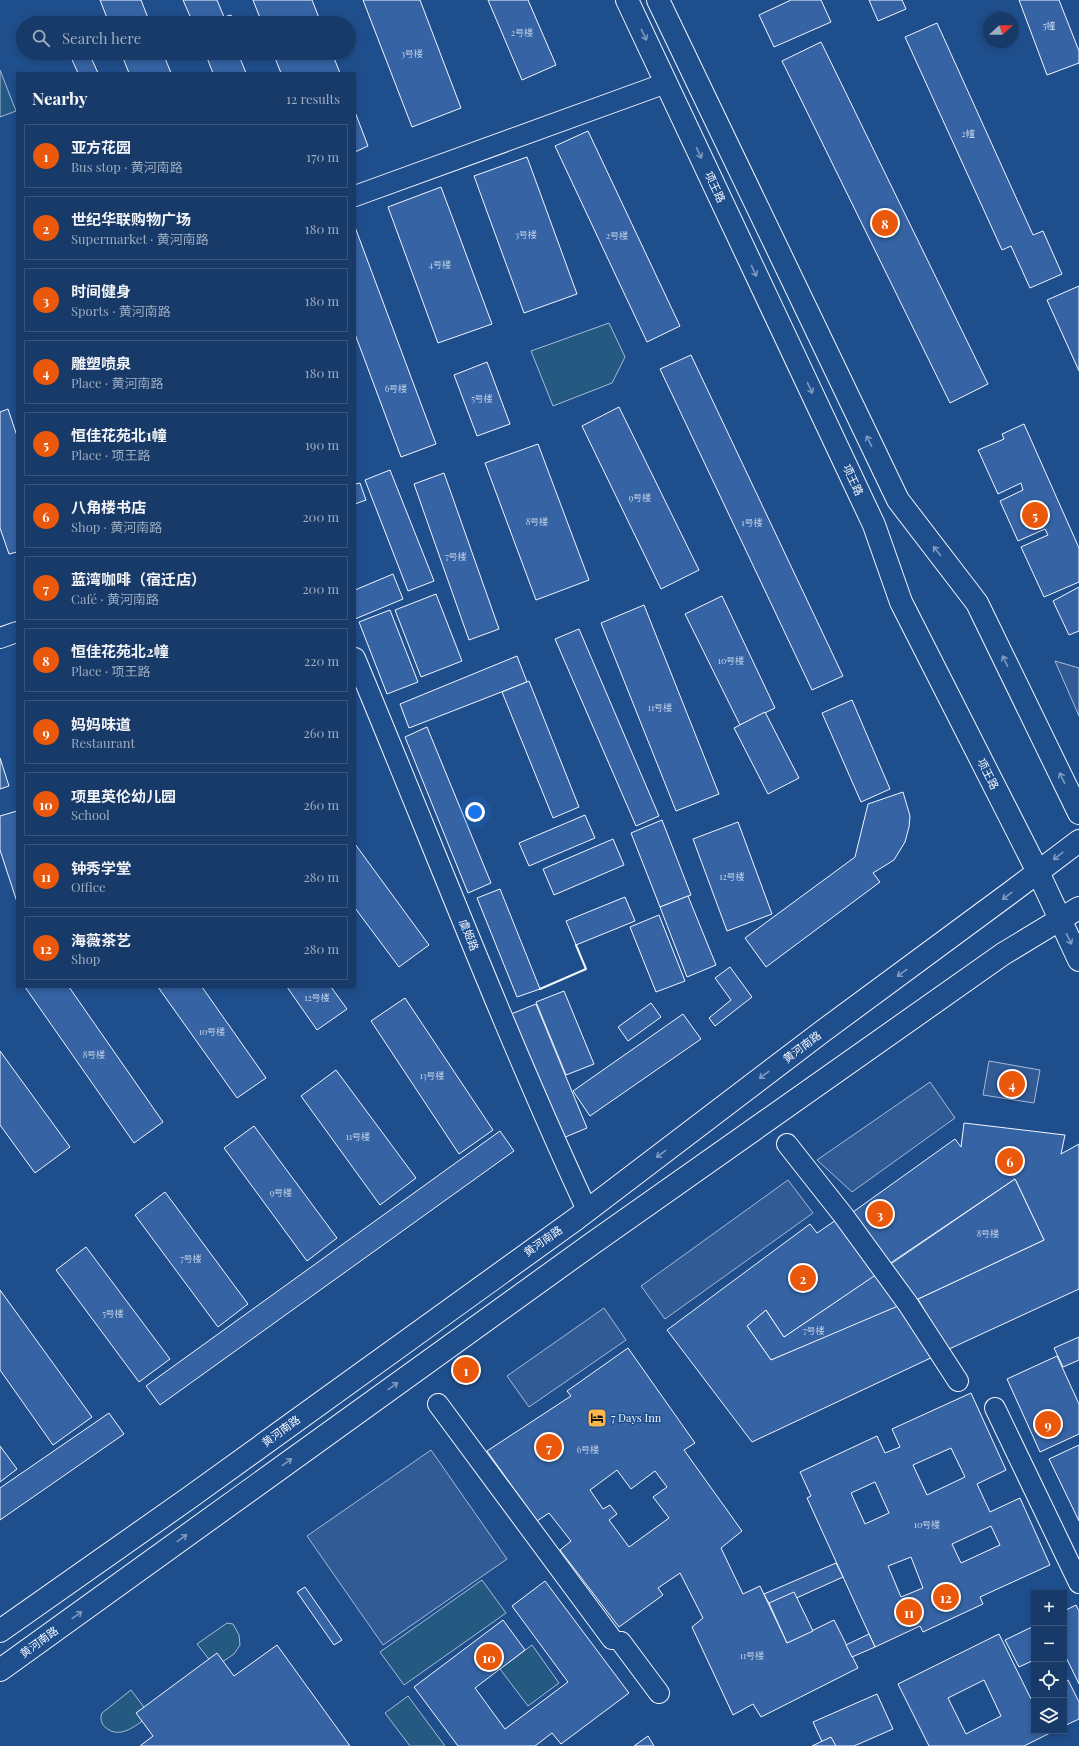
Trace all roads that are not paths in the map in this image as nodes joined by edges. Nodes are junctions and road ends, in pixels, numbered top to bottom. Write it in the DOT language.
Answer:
graph roads {
  1 [pos="627,0"];
  2 [pos="658,0"];
  3 [pos="666,83"];
  4 [pos="356,196"];
  5 [pos="16,632"];
  6 [pos="0,638"];
  7 [pos="356,660"];
  8 [pos="1079,813"];
  9 [pos="1079,840"];
  10 [pos="1038,872"];
  11 [pos="1079,908"];
  12 [pos="1059,919"];
  13 [pos="1079,960"];
  14 [pos="787,1144"];
  15 [pos="587,1210"];
  16 [pos="958,1381"];
  17 [pos="438,1404"];
  18 [pos="995,1408"];
  19 [pos="1079,1582"];
  20 [pos="0,1631"];
  21 [pos="0,1670"];
  22 [pos="659,1693"];
  1 -- 3 [label="main road, 项王路, one-way"];
  8 -- 2 [label="main road, one-way"];
  3 -- 4 [label="street"];
  3 -- 10 [label="main road, 项王路, one-way"];
  5 -- 6 [label="street"];
  7 -- 15 [label="street, 虞姬路"];
  9 -- 10 [label="main road, 黄河南路, one-way"];
  10 -- 12 [label="main road, 项王路"];
  10 -- 15 [label="main road, 黄河南路, one-way"];
  11 -- 12 [label="main road, 黄河南路"];
  12 -- 13 [label="main road, 项王路, one-way"];
  21 -- 12 [label="main road, 黄河南路, one-way"];
  14 -- 16 [label="street"];
  15 -- 20 [label="main road, 黄河南路"];
  17 -- 22 [label="street"];
  18 -- 19 [label="street"];
}
